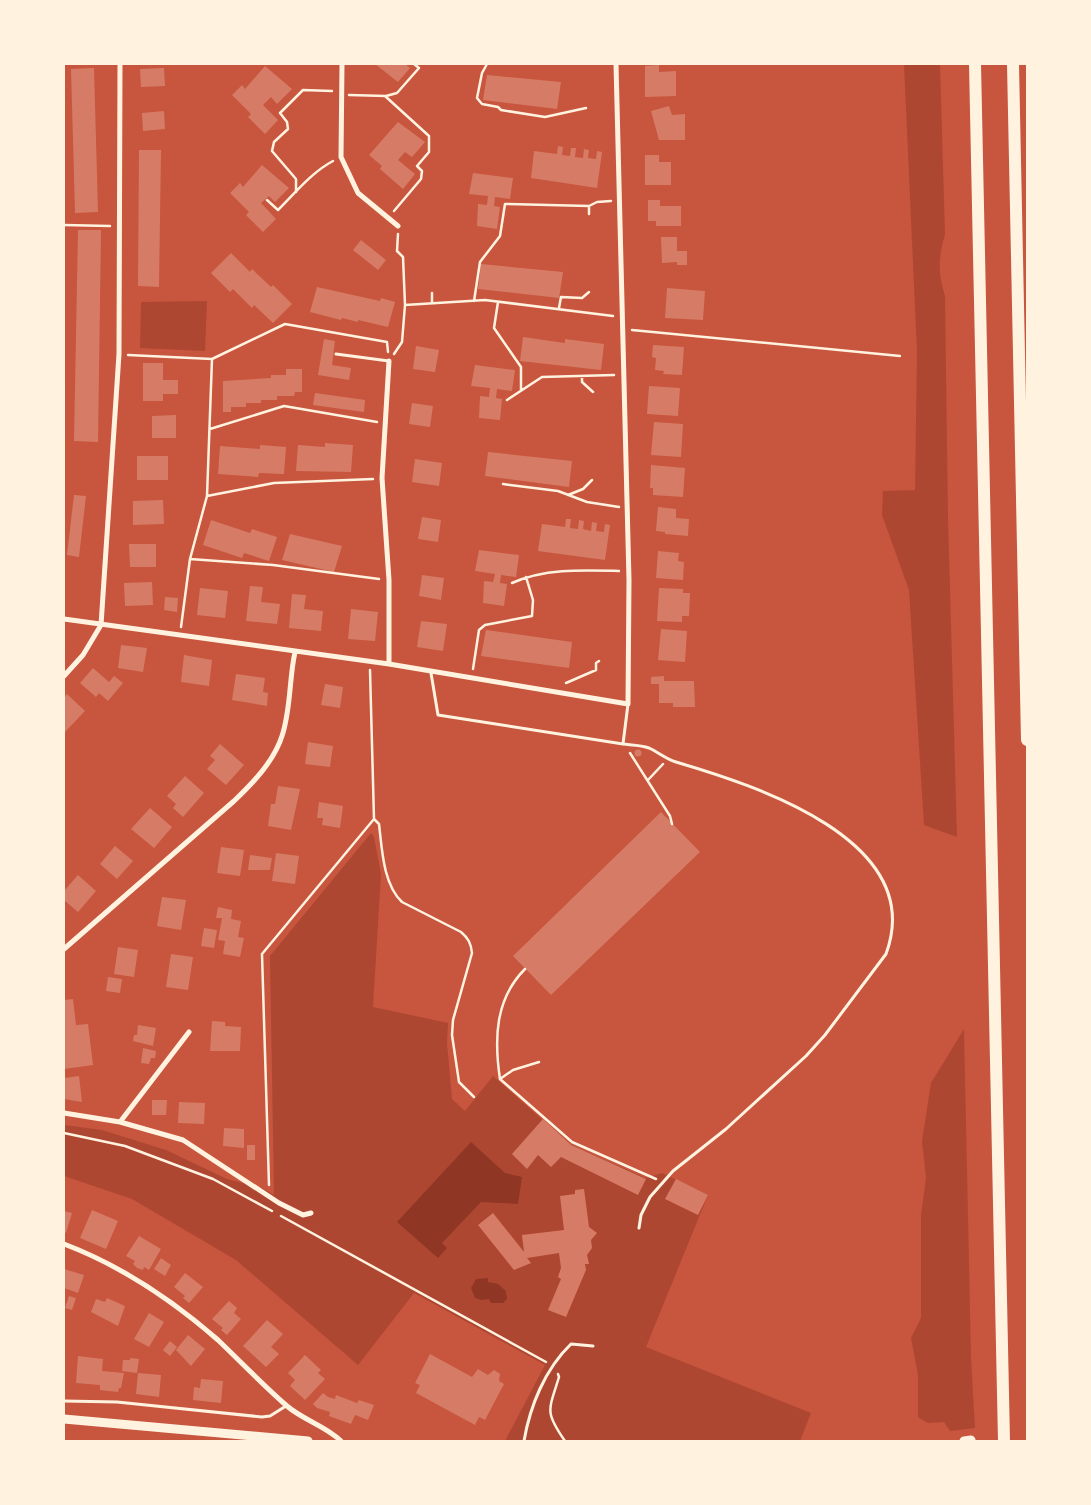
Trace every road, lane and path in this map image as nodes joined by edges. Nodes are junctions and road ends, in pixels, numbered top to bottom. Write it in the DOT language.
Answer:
graph roads {
  1 [pos="120,64"];
  2 [pos="342,64"];
  3 [pos="414,64"];
  4 [pos="487,64"];
  5 [pos="616,64"];
  6 [pos="975,64"];
  7 [pos="1013,64"];
  8 [pos="340,93"];
  9 [pos="385,96"];
  10 [pos="586,108"];
  11 [pos="341,157"];
  12 [pos="296,192"];
  13 [pos="267,200"];
  14 [pos="620,201"];
  15 [pos="589,206"];
  16 [pos="589,214"];
  17 [pos="388,218"];
  18 [pos="64,225"];
  19 [pos="119,226"];
  20 [pos="398,226"];
  21 [pos="590,292"];
  22 [pos="432,293"];
  23 [pos="474,301"];
  24 [pos="498,302"];
  25 [pos="432,303"];
  26 [pos="406,305"];
  27 [pos="559,308"];
  28 [pos="624,317"];
  29 [pos="624,329"];
  30 [pos="119,354"];
  31 [pos="336,354"];
  32 [pos="900,356"];
  33 [pos="212,359"];
  34 [pos="389,361"];
  35 [pos="623,375"];
  36 [pos="582,376"];
  37 [pos="521,390"];
  38 [pos="593,392"];
  39 [pos="507,400"];
  40 [pos="384,423"];
  41 [pos="210,429"];
  42 [pos="382,478"];
  43 [pos="592,480"];
  44 [pos="503,484"];
  45 [pos="568,495"];
  46 [pos="208,496"];
  47 [pos="626,508"];
  48 [pos="190,559"];
  49 [pos="628,571"];
  50 [pos="526,577"];
  51 [pos="389,580"];
  52 [pos="512,583"];
  53 [pos="64,619"];
  54 [pos="101,625"];
  55 [pos="180,636"];
  56 [pos="295,652"];
  57 [pos="599,661"];
  58 [pos="370,662"];
  59 [pos="389,664"];
  60 [pos="431,673"];
  61 [pos="64,676"];
  62 [pos="472,679"];
  63 [pos="561,693"];
  64 [pos="628,704"];
  65 [pos="1027,740"];
  66 [pos="623,744"];
  67 [pos="667,760"];
  68 [pos="648,780"];
  69 [pos="374,819"];
  70 [pos="672,824"];
  71 [pos="64,948"];
  72 [pos="525,969"];
  73 [pos="189,1032"];
  74 [pos="538,1062"];
  75 [pos="500,1079"];
  76 [pos="474,1097"];
  77 [pos="64,1113"];
  78 [pos="120,1122"];
  79 [pos="64,1133"];
  80 [pos="663,1185"];
  81 [pos="269,1196"];
  82 [pos="272,1211"];
  83 [pos="310,1213"];
  84 [pos="280,1216"];
  85 [pos="639,1228"];
  86 [pos="64,1244"];
  87 [pos="593,1346"];
  88 [pos="553,1366"];
  89 [pos="64,1401"];
  90 [pos="286,1405"];
  91 [pos="64,1419"];
  92 [pos="308,1441"];
  93 [pos="341,1441"];
  94 [pos="524,1441"];
  95 [pos="565,1441"];
  96 [pos="1004,1441"];
  1 -- 19 [label="street"];
  2 -- 8 [label="street"];
  3 -- 9 [label="path"];
  4 -- 10 [label="path"];
  5 -- 14 [label="street"];
  6 -- 96 [label="highway"];
  7 -- 65 [label="highway"];
  8 -- 9 [label="path"];
  8 -- 11 [label="street"];
  8 -- 12 [label="path"];
  9 -- 17 [label="path"];
  11 -- 12 [label="path"];
  11 -- 17 [label="street"];
  12 -- 13 [label="path"];
  14 -- 15 [label="path"];
  14 -- 28 [label="street"];
  15 -- 16 [label="path"];
  15 -- 23 [label="path"];
  17 -- 20 [label="street"];
  18 -- 19 [label="path"];
  19 -- 30 [label="street"];
  20 -- 26 [label="path"];
  21 -- 27 [label="path"];
  22 -- 25 [label="path"];
  23 -- 24 [label="path"];
  23 -- 25 [label="path"];
  24 -- 27 [label="path"];
  24 -- 37 [label="path"];
  25 -- 26 [label="path"];
  26 -- 34 [label="path"];
  27 -- 28 [label="path"];
  28 -- 29 [label="street"];
  29 -- 32 [label="path"];
  29 -- 35 [label="street"];
  30 -- 33 [label="path"];
  30 -- 54 [label="street"];
  31 -- 34 [label="lane"];
  33 -- 34 [label="path"];
  33 -- 41 [label="path"];
  34 -- 40 [label="street"];
  35 -- 36 [label="path"];
  35 -- 47 [label="street"];
  36 -- 37 [label="path"];
  36 -- 38 [label="path"];
  37 -- 39 [label="path"];
  40 -- 41 [label="path"];
  40 -- 42 [label="street"];
  41 -- 46 [label="path"];
  42 -- 46 [label="path"];
  42 -- 51 [label="street"];
  43 -- 45 [label="path"];
  44 -- 45 [label="path"];
  45 -- 47 [label="path"];
  46 -- 48 [label="path"];
  47 -- 49 [label="street"];
  48 -- 51 [label="path"];
  48 -- 55 [label="path"];
  49 -- 50 [label="path"];
  49 -- 64 [label="street"];
  50 -- 52 [label="path"];
  50 -- 62 [label="path"];
  51 -- 59 [label="street"];
  53 -- 54 [label="street"];
  54 -- 55 [label="street"];
  54 -- 61 [label="street"];
  55 -- 56 [label="street"];
  56 -- 58 [label="street"];
  56 -- 71 [label="street"];
  57 -- 63 [label="path"];
  58 -- 59 [label="street"];
  58 -- 69 [label="path"];
  59 -- 60 [label="street"];
  60 -- 62 [label="street"];
  60 -- 66 [label="lane"];
  62 -- 63 [label="street"];
  63 -- 64 [label="street"];
  64 -- 66 [label="lane"];
  66 -- 67 [label="lane"];
  66 -- 68 [label="path"];
  67 -- 68 [label="path"];
  67 -- 80 [label="lane"];
  68 -- 70 [label="path"];
  69 -- 76 [label="path"];
  69 -- 81 [label="path"];
  72 -- 75 [label="path"];
  73 -- 78 [label="street"];
  74 -- 75 [label="path"];
  75 -- 80 [label="path"];
  77 -- 78 [label="street"];
  78 -- 81 [label="street"];
  79 -- 82 [label="path"];
  80 -- 85 [label="lane"];
  81 -- 83 [label="street"];
  84 -- 88 [label="path"];
  86 -- 90 [label="street"];
  87 -- 88 [label="lane"];
  88 -- 94 [label="lane"];
  88 -- 95 [label="path"];
  89 -- 90 [label="lane"];
  90 -- 93 [label="street"];
  91 -- 92 [label="street"];
}
